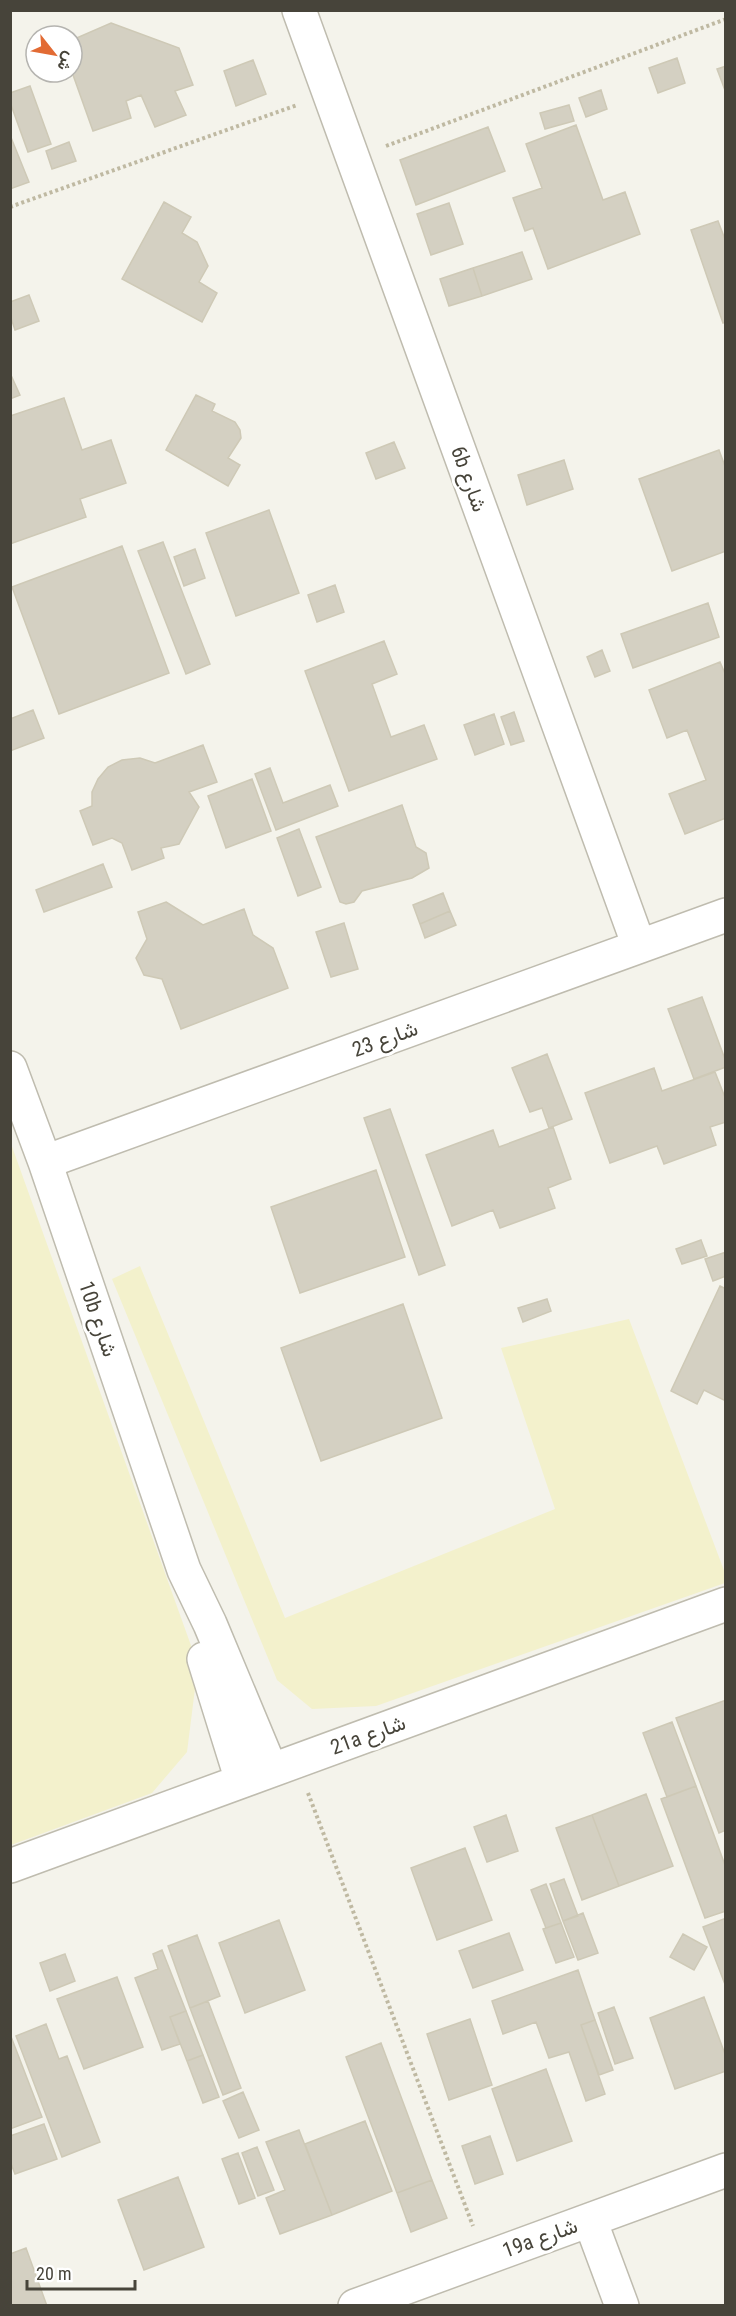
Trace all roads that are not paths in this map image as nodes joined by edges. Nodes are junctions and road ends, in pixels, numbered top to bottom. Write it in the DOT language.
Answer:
graph roads {
  1 [pos="299,10"];
  2 [pos="726,915"];
  3 [pos="639,946"];
  4 [pos="10,1068"];
  5 [pos="45,1162"];
  6 [pos="726,1604"];
  7 [pos="270,1771"];
  8 [pos="10,1866"];
  9 [pos="726,2170"];
  10 [pos="590,2220"];
  11 [pos="355,2306"];
  12 [pos="622,2306"];
  1 -- 3 [label="street, 6b شارع"];
  2 -- 3 [label="street, شارع 23"];
  3 -- 5 [label="street, شارع 23"];
  4 -- 5 [label="street, 10b شارع"];
  5 -- 7 [label="street, 10b شارع"];
  6 -- 7 [label="street, 21a شارع"];
  7 -- 8 [label="street, 21a شارع"];
  9 -- 10 [label="street, 19a شارع"];
  10 -- 11 [label="street, 19a شارع"];
  10 -- 12 [label="street"];
}
